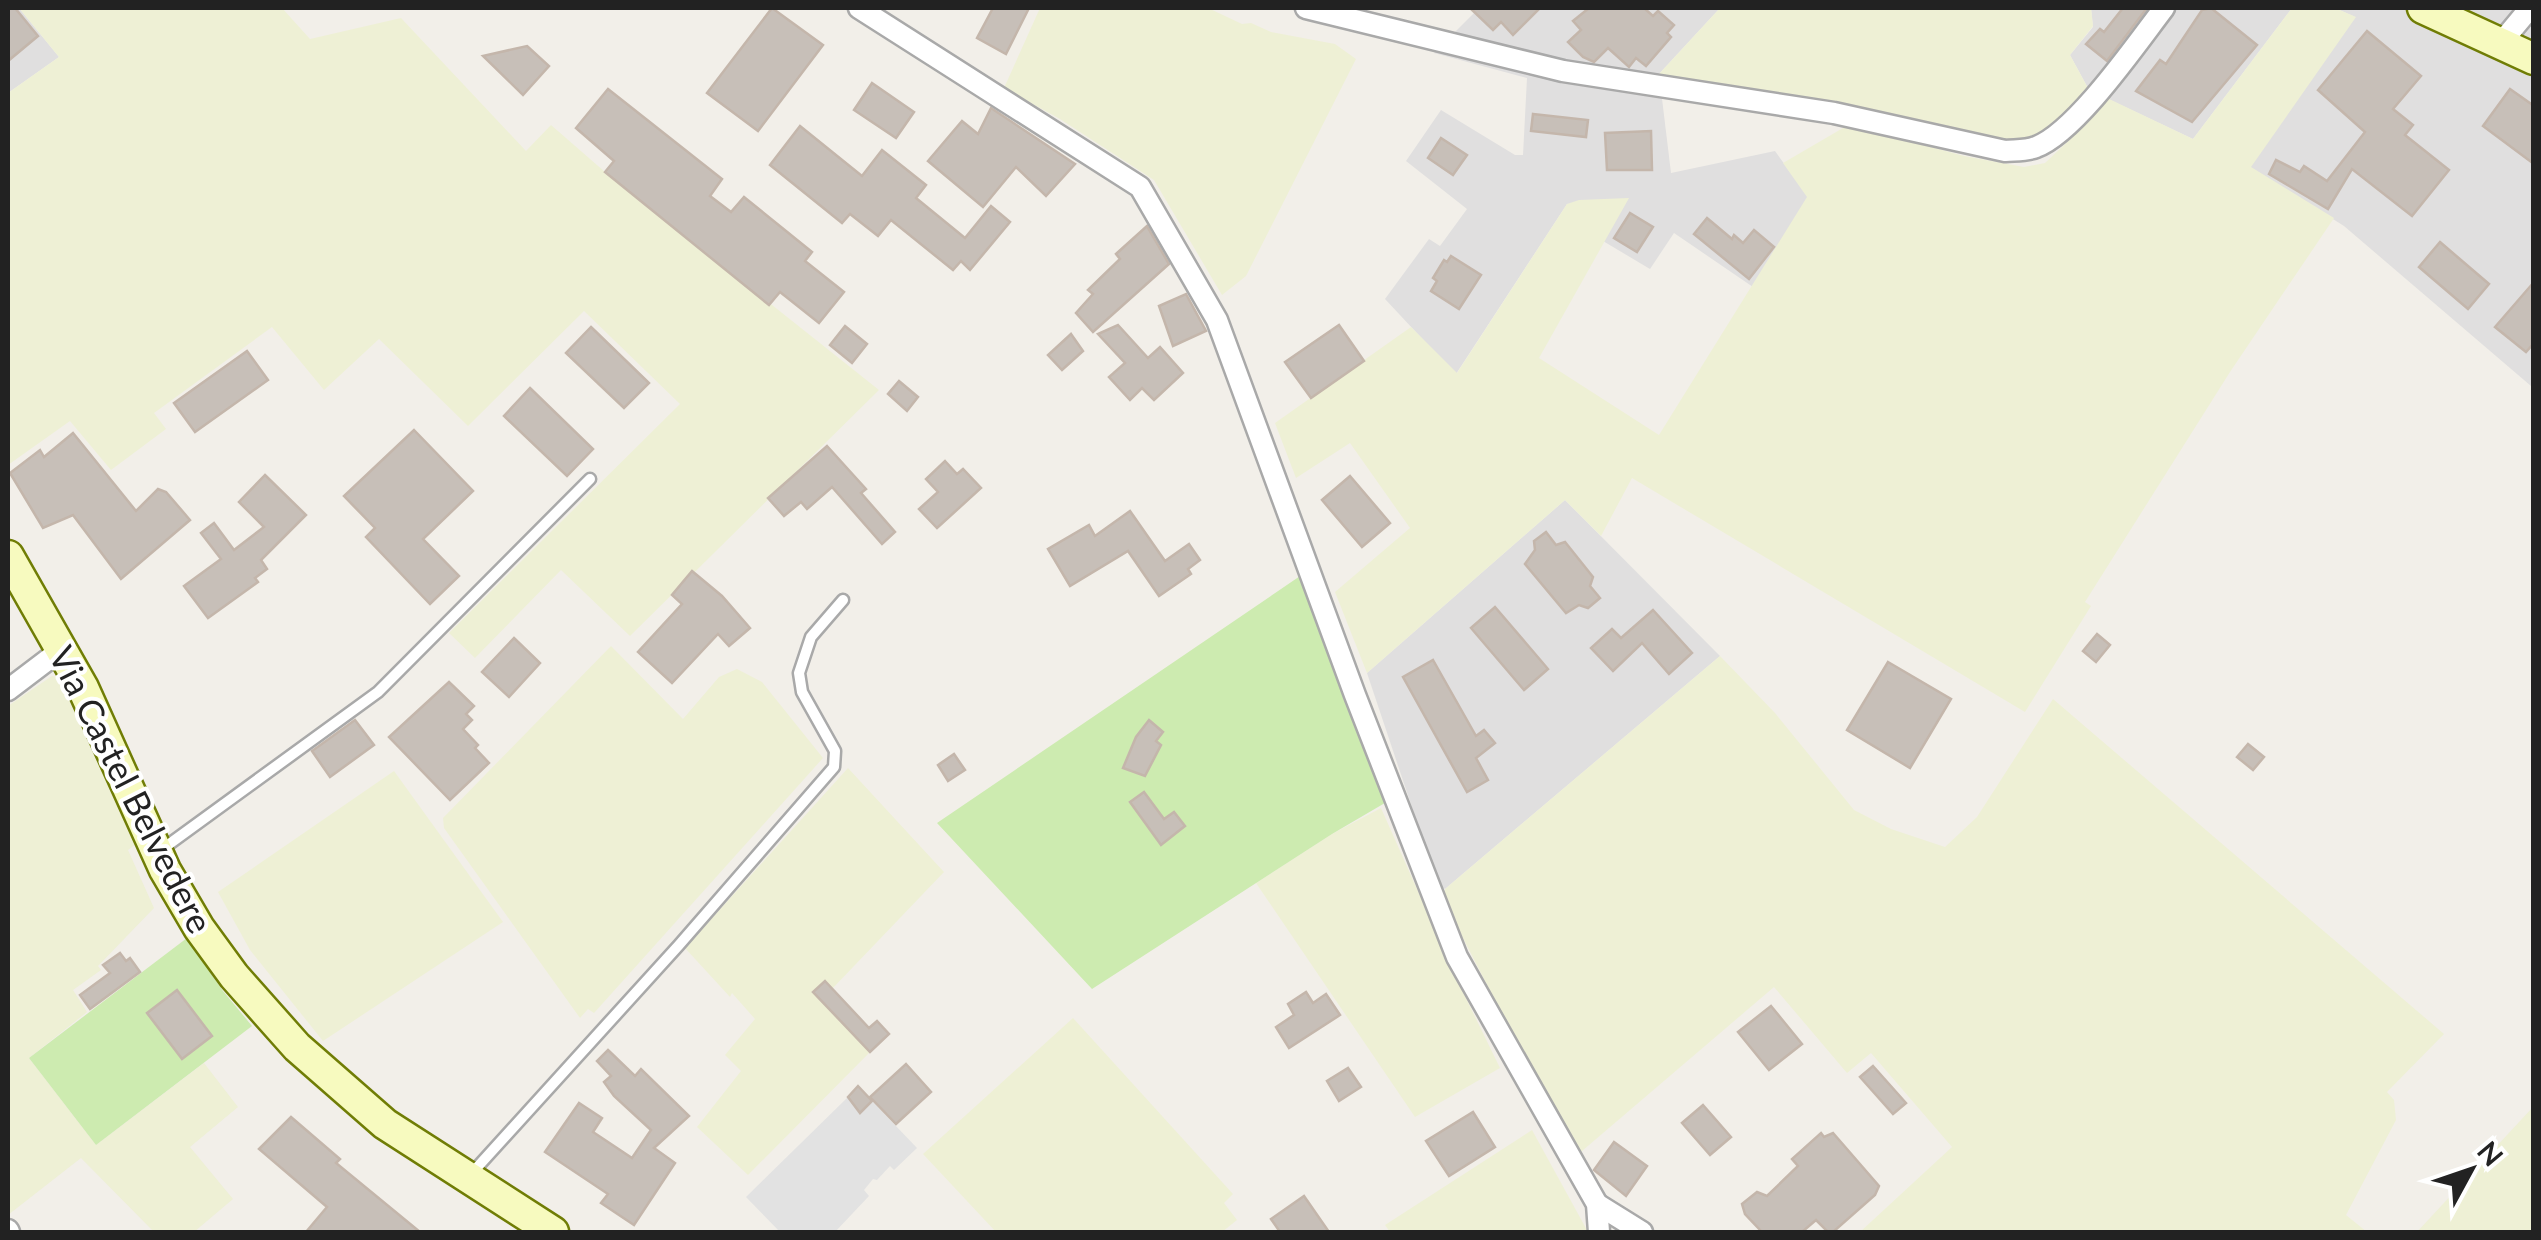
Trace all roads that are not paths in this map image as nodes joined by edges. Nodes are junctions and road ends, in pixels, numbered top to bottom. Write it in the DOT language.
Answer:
graph roads {
  1 [pos="859,8"];
  2 [pos="1306,8"];
  3 [pos="2164,8"];
  4 [pos="2423,8"];
  5 [pos="2530,8"];
  6 [pos="2500,44"];
  7 [pos="2534,60"];
  8 [pos="590,479"];
  9 [pos="8,556"];
  10 [pos="842,600"];
  11 [pos="62,649"];
  12 [pos="8,690"];
  13 [pos="157,853"];
  14 [pos="467,1178"];
  15 [pos="1597,1204"];
  16 [pos="552,1232"];
  17 [pos="1600,1232"];
  18 [pos="1642,1232"];
  1 -- 15 [label="street"];
  2 -- 3 [label="street"];
  4 -- 6 [label="street"];
  5 -- 6 [label="street"];
  6 -- 7 [label="street"];
  8 -- 13 [label="lane"];
  9 -- 11 [label="street, Via Castel Belvedere"];
  10 -- 14 [label="lane"];
  11 -- 12 [label="street"];
  11 -- 13 [label="street, Via Castel Belvedere"];
  13 -- 14 [label="street, Via Castel Belvedere"];
  14 -- 16 [label="street, Via Castel Belvedere"];
  15 -- 17 [label="street"];
  15 -- 18 [label="street"];
}
